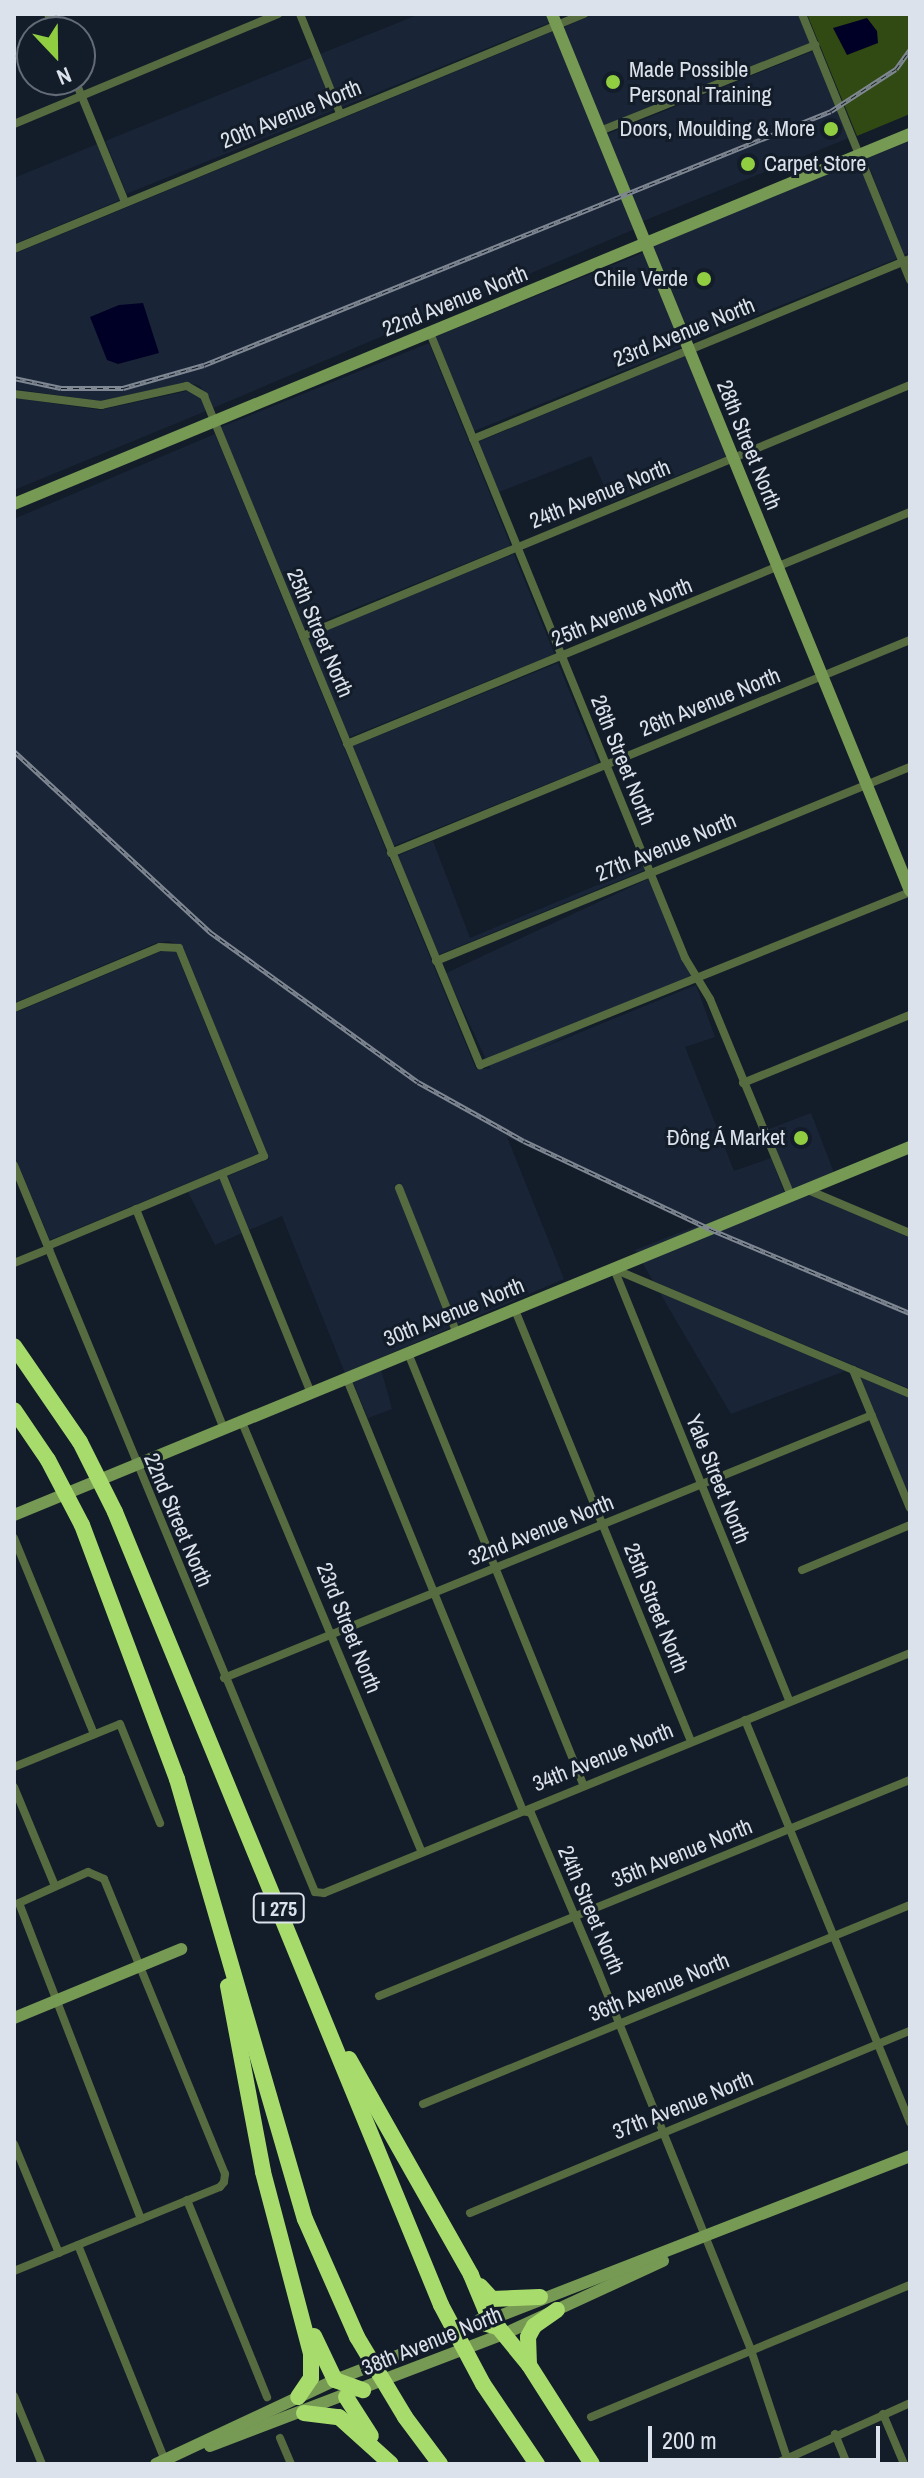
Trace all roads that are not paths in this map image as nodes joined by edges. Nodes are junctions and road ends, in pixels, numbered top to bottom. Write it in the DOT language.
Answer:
graph roads {
  1 [pos="278,14"];
  2 [pos="300,14"];
  3 [pos="584,14"];
  4 [pos="802,14"];
  5 [pos="554,20"];
  6 [pos="815,45"];
  7 [pos="96,90"];
  8 [pos="82,96"];
  9 [pos="340,113"];
  10 [pos="14,124"];
  11 [pos="600,131"];
  12 [pos="910,134"];
  13 [pos="860,155"];
  14 [pos="125,202"];
  15 [pos="646,244"];
  16 [pos="14,249"];
  17 [pos="906,260"];
  18 [pos="910,280"];
  19 [pos="430,333"];
  20 [pos="689,349"];
  21 [pos="910,385"];
  22 [pos="14,394"];
  23 [pos="214,421"];
  24 [pos="473,439"];
  25 [pos="734,459"];
  26 [pos="14,504"];
  27 [pos="910,512"];
  28 [pos="518,547"];
  29 [pos="778,567"];
  30 [pos="303,636"];
  31 [pos="910,640"];
  32 [pos="561,657"];
  33 [pos="823,676"];
  34 [pos="347,744"];
  35 [pos="606,765"];
  36 [pos="910,767"];
  37 [pos="866,785"];
  38 [pos="391,853"];
  39 [pos="650,873"];
  40 [pos="910,891"];
  41 [pos="436,961"];
  42 [pos="699,979"];
  43 [pos="14,1008"];
  44 [pos="910,1015"];
  45 [pos="743,1083"];
  46 [pos="910,1147"];
  47 [pos="14,1165"];
  48 [pos="222,1174"];
  49 [pos="399,1188"];
  50 [pos="807,1189"];
  51 [pos="791,1196"];
  52 [pos="136,1209"];
  53 [pos="910,1233"];
  54 [pos="48,1248"];
  55 [pos="14,1263"];
  56 [pos="614,1269"];
  57 [pos="515,1310"];
  58 [pos="457,1334"];
  59 [pos="14,1346"];
  60 [pos="408,1353"];
  61 [pos="852,1369"];
  62 [pos="346,1377"];
  63 [pos="310,1391"];
  64 [pos="910,1394"];
  65 [pos="14,1410"];
  66 [pos="872,1415"];
  67 [pos="241,1419"];
  68 [pos="223,1427"];
  69 [pos="136,1463"];
  70 [pos="701,1484"];
  71 [pos="910,1508"];
  72 [pos="14,1515"];
  73 [pos="602,1525"];
  74 [pos="910,1525"];
  75 [pos="14,1538"];
  76 [pos="495,1568"];
  77 [pos="802,1570"];
  78 [pos="436,1592"];
  79 [pos="331,1636"];
  80 [pos="910,1653"];
  81 [pos="224,1678"];
  82 [pos="790,1702"];
  83 [pos="745,1720"];
  84 [pos="94,1734"];
  85 [pos="691,1742"];
  86 [pos="14,1767"];
  87 [pos="910,1780"];
  88 [pos="584,1786"];
  89 [pos="14,1787"];
  90 [pos="523,1811"];
  91 [pos="160,1823"];
  92 [pos="789,1828"];
  93 [pos="422,1852"];
  94 [pos="55,1886"];
  95 [pos="311,1889"];
  96 [pos="213,1902"];
  97 [pos="910,1905"];
  98 [pos="575,1917"];
  99 [pos="833,1936"];
  100 [pos="181,1949"];
  101 [pos="139,1966"];
  102 [pos="379,1996"];
  103 [pos="56,2001"];
  104 [pos="14,2018"];
  105 [pos="323,2018"];
  106 [pos="618,2023"];
  107 [pos="910,2031"];
  108 [pos="878,2044"];
  109 [pos="423,2104"];
  110 [pos="910,2123"];
  111 [pos="662,2132"];
  112 [pos="14,2144"];
  113 [pos="910,2156"];
  114 [pos="187,2200"];
  115 [pos="470,2213"];
  116 [pos="141,2219"];
  117 [pos="707,2239"];
  118 [pos="78,2245"];
  119 [pos="59,2253"];
  120 [pos="14,2271"];
  121 [pos="471,2275"];
  122 [pos="910,2285"];
  123 [pos="540,2297"];
  124 [pos="299,2302"];
  125 [pos="557,2310"];
  126 [pos="485,2321"];
  127 [pos="504,2334"];
  128 [pos="751,2350"];
  129 [pos="459,2352"];
  130 [pos="529,2365"];
  131 [pos="348,2389"];
  132 [pos="14,2396"];
  133 [pos="267,2397"];
  134 [pos="910,2403"];
  135 [pos="301,2405"];
  136 [pos="883,2414"];
  137 [pos="591,2417"];
  138 [pos="835,2434"];
  139 [pos="280,2438"];
  140 [pos="790,2459"];
  141 [pos="162,2463"];
  142 [pos="42,2464"];
  143 [pos="291,2464"];
  144 [pos="392,2464"];
  145 [pos="440,2464"];
  146 [pos="537,2464"];
  147 [pos="592,2464"];
  148 [pos="775,2464"];
  149 [pos="847,2464"];
  150 [pos="904,2464"];
  1 -- 7 [label="street"];
  2 -- 9 [label="street"];
  3 -- 5 [label="street, 20th Avenue North"];
  4 -- 6 [label="street"];
  5 -- 9 [label="street, 20th Avenue North"];
  5 -- 11 [label="main road, 28th Street North"];
  6 -- 11 [label="street"];
  6 -- 13 [label="street"];
  8 -- 10 [label="street"];
  8 -- 14 [label="street"];
  9 -- 14 [label="street, 20th Avenue North"];
  11 -- 15 [label="main road, 28th Street North"];
  12 -- 13 [label="main road, 22nd Avenue North"];
  13 -- 15 [label="main road, 22nd Avenue North"];
  13 -- 17 [label="street"];
  14 -- 16 [label="street, 20th Avenue North"];
  15 -- 19 [label="main road, 22nd Avenue North"];
  15 -- 20 [label="main road, 28th Street North"];
  17 -- 18 [label="street"];
  17 -- 20 [label="street, 23rd Avenue North"];
  19 -- 23 [label="main road, 22nd Avenue North"];
  19 -- 24 [label="street, 26th Street North"];
  20 -- 24 [label="street, 23rd Avenue North"];
  20 -- 25 [label="main road, 28th Street North"];
  21 -- 25 [label="street, 24th Avenue North"];
  22 -- 23 [label="street, 25th Street North"];
  23 -- 26 [label="main road, 22nd Avenue North"];
  23 -- 30 [label="street, 25th Street North"];
  24 -- 28 [label="street, 26th Street North"];
  25 -- 28 [label="street, 24th Avenue North"];
  25 -- 29 [label="main road, 28th Street North"];
  27 -- 29 [label="street, 25th Avenue North"];
  28 -- 30 [label="street, 24th Avenue North"];
  28 -- 32 [label="street, 26th Street North"];
  29 -- 32 [label="street, 25th Avenue North"];
  29 -- 33 [label="main road, 28th Street North"];
  30 -- 34 [label="street, 25th Street North"];
  31 -- 33 [label="street, 26th Avenue North"];
  32 -- 34 [label="street, 25th Avenue North"];
  32 -- 35 [label="street, 26th Street North"];
  33 -- 35 [label="street, 26th Avenue North"];
  33 -- 37 [label="main road, 28th Street North"];
  34 -- 38 [label="street, 25th Street North"];
  35 -- 38 [label="street, 26th Avenue North"];
  35 -- 39 [label="street, 26th Street North"];
  36 -- 37 [label="street, 27th Avenue North"];
  37 -- 39 [label="street, 27th Avenue North"];
  37 -- 40 [label="main road, 28th Street North"];
  38 -- 41 [label="street, 25th Street North"];
  39 -- 41 [label="street, 27th Avenue North"];
  39 -- 42 [label="street, 26th Street North"];
  40 -- 42 [label="street"];
  41 -- 42 [label="street, 25th Street North"];
  42 -- 45 [label="street, 26th Street North"];
  43 -- 48 [label="street"];
  44 -- 45 [label="street"];
  45 -- 51 [label="street, 26th Street North"];
  46 -- 50 [label="main road, 30th Avenue North"];
  47 -- 54 [label="street, 22nd Street North"];
  48 -- 52 [label="street"];
  48 -- 63 [label="street"];
  49 -- 58 [label="street"];
  50 -- 51 [label="main road, 30th Avenue North"];
  50 -- 53 [label="street"];
  51 -- 56 [label="main road, 30th Avenue North"];
  52 -- 54 [label="street"];
  52 -- 68 [label="street"];
  54 -- 55 [label="street"];
  54 -- 69 [label="street, 22nd Street North"];
  56 -- 57 [label="main road, 30th Avenue North"];
  56 -- 61 [label="street"];
  56 -- 70 [label="street, Yale Street North"];
  57 -- 58 [label="main road, 30th Avenue North"];
  57 -- 73 [label="street, 25th Street North"];
  58 -- 60 [label="main road, 30th Avenue North"];
  59 -- 105 [label="highway, I 275, bridge"];
  60 -- 62 [label="main road, 30th Avenue North"];
  60 -- 76 [label="street"];
  61 -- 64 [label="street"];
  61 -- 66 [label="street"];
  62 -- 63 [label="main road, 30th Avenue North"];
  62 -- 78 [label="street, 24th Street North"];
  63 -- 67 [label="main road, 30th Avenue North"];
  65 -- 96 [label="highway, I 275, bridge"];
  66 -- 70 [label="street, 32nd Avenue North"];
  66 -- 71 [label="street"];
  67 -- 68 [label="main road, 30th Avenue North"];
  67 -- 79 [label="street, 23rd Street North"];
  68 -- 69 [label="main road, 30th Avenue North"];
  69 -- 72 [label="main road, 30th Avenue North"];
  69 -- 81 [label="street, 22nd Street North"];
  70 -- 73 [label="street, 32nd Avenue North"];
  70 -- 82 [label="street, Yale Street North"];
  73 -- 76 [label="street, 32nd Avenue North"];
  73 -- 85 [label="street, 25th Street North"];
  74 -- 77 [label="street"];
  75 -- 84 [label="street"];
  76 -- 78 [label="street, 32nd Avenue North"];
  76 -- 88 [label="street"];
  78 -- 79 [label="street, 32nd Avenue North"];
  78 -- 90 [label="street, 24th Street North"];
  79 -- 81 [label="street, 32nd Avenue North"];
  79 -- 93 [label="street, 23rd Street North"];
  80 -- 82 [label="street, 34th Avenue North"];
  81 -- 95 [label="street, 22nd Street North"];
  82 -- 83 [label="street, 34th Avenue North"];
  83 -- 85 [label="street, 34th Avenue North"];
  83 -- 92 [label="street"];
  84 -- 86 [label="street"];
  84 -- 91 [label="street"];
  85 -- 88 [label="street, 34th Avenue North"];
  87 -- 92 [label="street, 35th Avenue North"];
  88 -- 90 [label="street, 34th Avenue North"];
  89 -- 94 [label="street"];
  90 -- 93 [label="street, 34th Avenue North"];
  90 -- 98 [label="street, 24th Street North"];
  92 -- 98 [label="street, 35th Avenue North"];
  92 -- 99 [label="street"];
  93 -- 95 [label="street, 34th Avenue North"];
  94 -- 101 [label="street"];
  94 -- 103 [label="street"];
  96 -- 124 [label="highway"];
  96 -- 145 [label="highway, I 275, bridge"];
  97 -- 99 [label="street, 36th Avenue North"];
  98 -- 102 [label="street, 35th Avenue North"];
  98 -- 106 [label="street, 24th Street North"];
  99 -- 106 [label="street, 36th Avenue North"];
  99 -- 108 [label="street"];
  100 -- 101 [label="main road"];
  101 -- 103 [label="main road"];
  101 -- 114 [label="street"];
  103 -- 104 [label="main road"];
  103 -- 116 [label="street"];
  105 -- 121 [label="highway"];
  105 -- 146 [label="highway, I 275, bridge"];
  106 -- 109 [label="street, 36th Avenue North"];
  106 -- 111 [label="street, 24th Street North"];
  107 -- 108 [label="street, 37th Avenue North"];
  108 -- 110 [label="street"];
  108 -- 111 [label="street, 37th Avenue North"];
  111 -- 115 [label="street, 37th Avenue North"];
  111 -- 117 [label="street, 24th Street North"];
  112 -- 119 [label="street"];
  113 -- 117 [label="main road, 38th Avenue North"];
  114 -- 116 [label="street"];
  114 -- 133 [label="street"];
  116 -- 118 [label="street"];
  117 -- 123 [label="main road, 38th Avenue North"];
  117 -- 125 [label="main road, 38th Avenue North"];
  117 -- 128 [label="street, 24th Street North"];
  118 -- 119 [label="street"];
  118 -- 141 [label="street"];
  119 -- 120 [label="street"];
  121 -- 123 [label="highway"];
  121 -- 126 [label="highway"];
  122 -- 128 [label="street"];
  123 -- 126 [label="main road, 38th Avenue North"];
  124 -- 131 [label="highway"];
  124 -- 135 [label="highway"];
  125 -- 127 [label="main road, 38th Avenue North"];
  125 -- 130 [label="highway"];
  126 -- 127 [label="highway"];
  126 -- 129 [label="main road"];
  126 -- 131 [label="main road, 38th Avenue North"];
  127 -- 129 [label="main road, 38th Avenue North"];
  127 -- 130 [label="highway"];
  128 -- 137 [label="street"];
  128 -- 140 [label="street, 24th Street North"];
  129 -- 131 [label="main road, 38th Avenue North"];
  130 -- 147 [label="highway"];
  131 -- 135 [label="main road, 38th Avenue North"];
  131 -- 135 [label="main road, 38th Avenue North"];
  131 -- 144 [label="highway"];
  132 -- 142 [label="street"];
  134 -- 136 [label="street"];
  135 -- 141 [label="main road, 38th Avenue North"];
  135 -- 144 [label="highway"];
  136 -- 138 [label="street"];
  136 -- 150 [label="street"];
  138 -- 140 [label="street"];
  138 -- 149 [label="street"];
  139 -- 143 [label="street"];
  140 -- 148 [label="street"];
}
